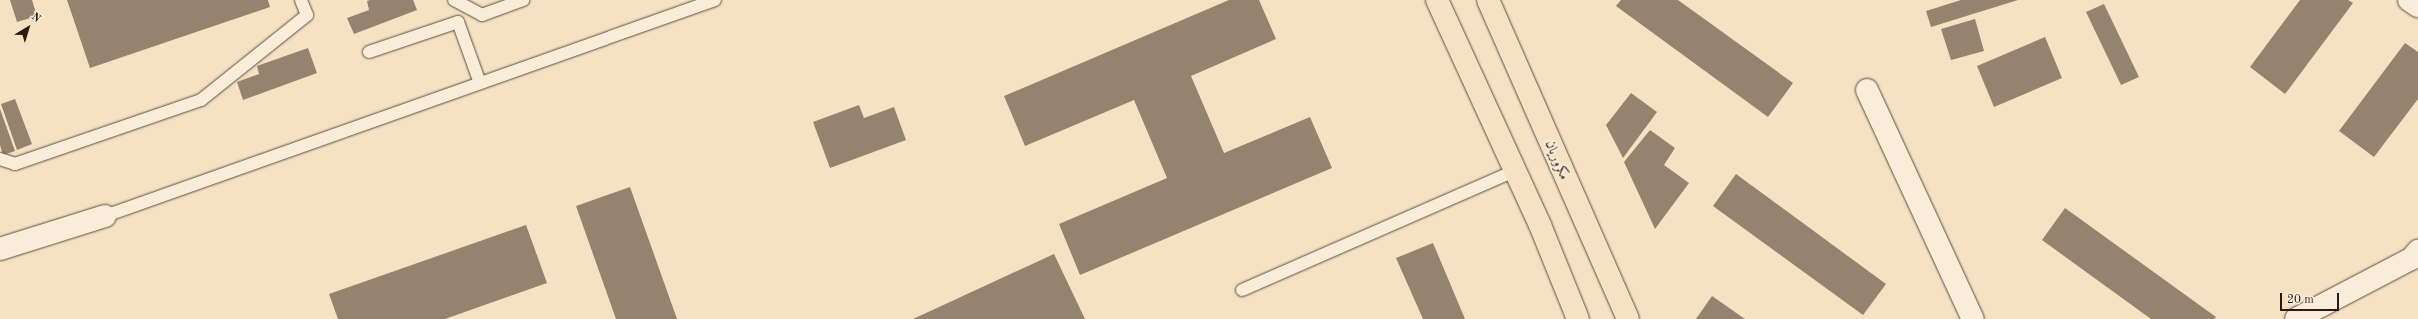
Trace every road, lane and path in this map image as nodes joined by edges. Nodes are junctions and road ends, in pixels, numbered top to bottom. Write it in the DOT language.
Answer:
graph roads {
  1 [pos="301,0"];
  2 [pos="454,0"];
  3 [pos="523,0"];
  4 [pos="716,0"];
  5 [pos="1437,0"];
  6 [pos="1488,0"];
  7 [pos="2410,0"];
  8 [pos="2418,6"];
  9 [pos="369,52"];
  10 [pos="480,83"];
  11 [pos="1867,90"];
  12 [pos="0,158"];
  13 [pos="1515,171"];
  14 [pos="105,216"];
  15 [pos="0,249"];
  16 [pos="2418,251"];
  17 [pos="1242,290"];
  18 [pos="2311,316"];
  19 [pos="1578,319"];
  20 [pos="1628,319"];
  21 [pos="1973,319"];
  1 -- 12 [label="lane"];
  2 -- 3 [label="lane"];
  4 -- 10 [label="lane"];
  5 -- 13 [label="main road"];
  6 -- 20 [label="main road, مکروریان"];
  7 -- 8 [label="street"];
  9 -- 10 [label="lane"];
  10 -- 14 [label="lane"];
  11 -- 21 [label="street"];
  13 -- 17 [label="lane"];
  13 -- 19 [label="main road"];
  14 -- 15 [label="street"];
  16 -- 18 [label="street"];
}
